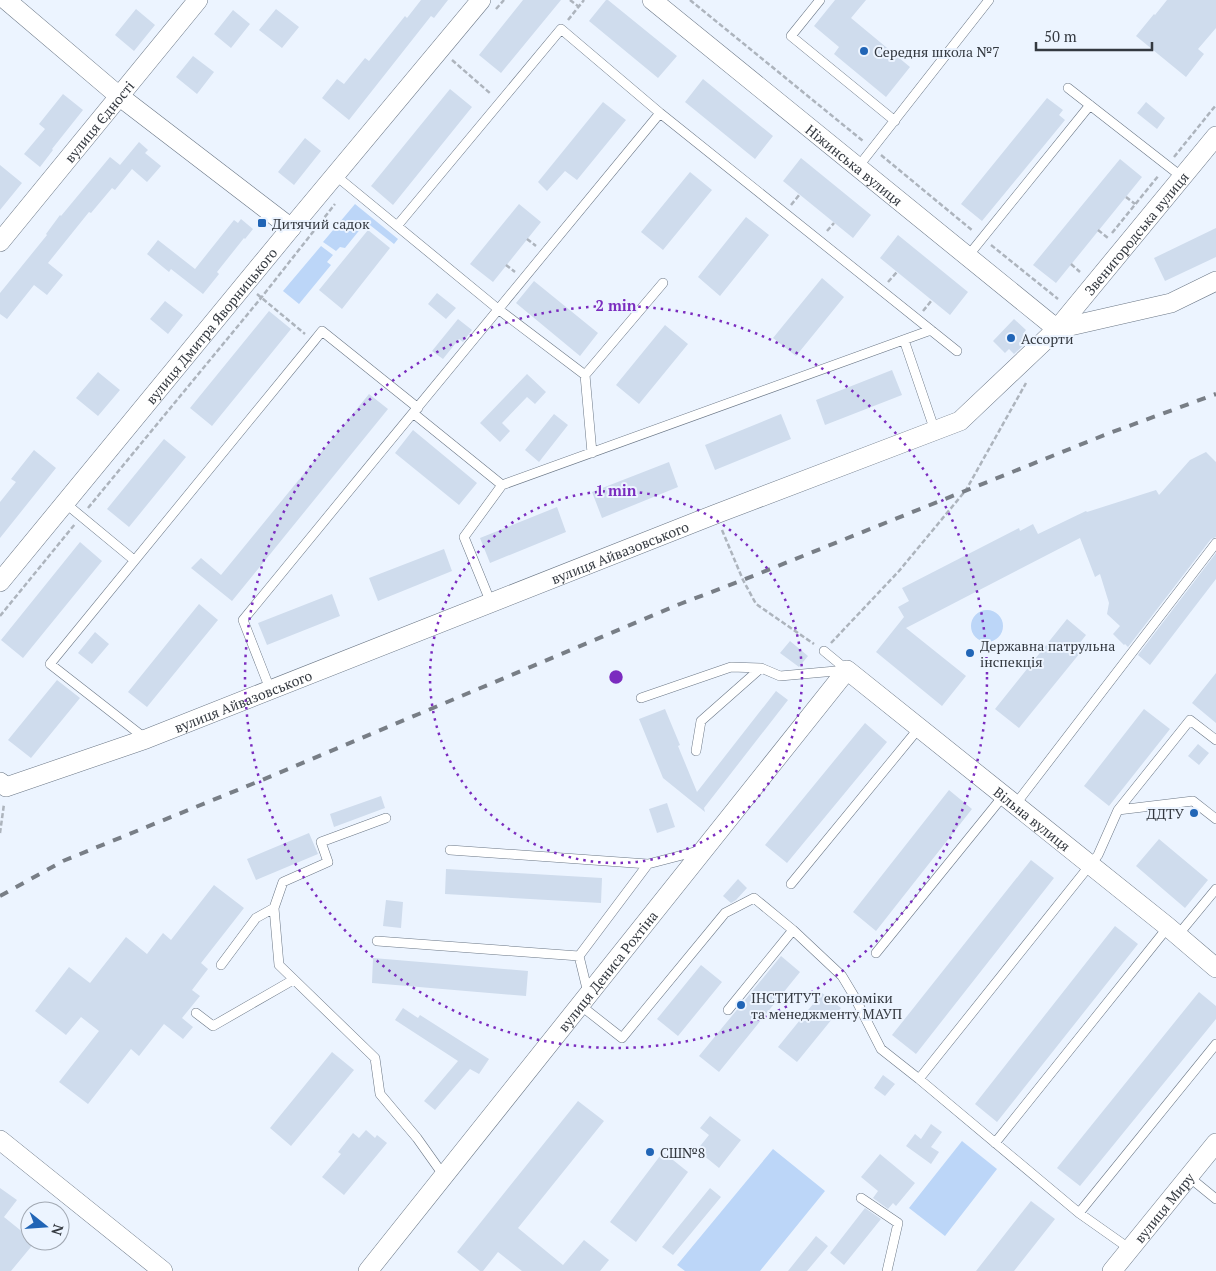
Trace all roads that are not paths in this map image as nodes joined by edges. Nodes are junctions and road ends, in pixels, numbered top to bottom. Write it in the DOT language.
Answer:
graph roads {
  1 [pos="6,0"];
  2 [pos="198,0"];
  3 [pos="652,0"];
  4 [pos="820,0"];
  5 [pos="989,0"];
  6 [pos="486,8"];
  7 [pos="1068,88"];
  8 [pos="119,96"];
  9 [pos="1090,105"];
  10 [pos="660,113"];
  11 [pos="895,121"];
  12 [pos="1216,136"];
  13 [pos="858,167"];
  14 [pos="1182,177"];
  15 [pos="342,181"];
  16 [pos="397,226"];
  17 [pos="291,228"];
  18 [pos="0,242"];
  19 [pos="968,256"];
  20 [pos="1216,281"];
  21 [pos="663,283"];
  22 [pos="498,309"];
  23 [pos="1050,323"];
  24 [pos="931,330"];
  25 [pos="904,340"];
  26 [pos="957,351"];
  27 [pos="586,375"];
  28 [pos="415,410"];
  29 [pos="935,431"];
  30 [pos="592,453"];
  31 [pos="502,486"];
  32 [pos="65,503"];
  33 [pos="1216,542"];
  34 [pos="134,560"];
  35 [pos="0,582"];
  36 [pos="491,603"];
  37 [pos="824,651"];
  38 [pos="761,668"];
  39 [pos="847,670"];
  40 [pos="270,689"];
  41 [pos="641,698"];
  42 [pos="919,728"];
  43 [pos="146,739"];
  44 [pos="1216,740"];
  45 [pos="696,751"];
  46 [pos="3,784"];
  47 [pos="1010,800"];
  48 [pos="1118,810"];
  49 [pos="386,818"];
  50 [pos="1216,820"];
  51 [pos="450,850"];
  52 [pos="704,850"];
  53 [pos="648,864"];
  54 [pos="1089,864"];
  55 [pos="791,884"];
  56 [pos="1216,889"];
  57 [pos="274,908"];
  58 [pos="793,930"];
  59 [pos="1173,931"];
  60 [pos="377,941"];
  61 [pos="876,953"];
  62 [pos="579,956"];
  63 [pos="221,965"];
  64 [pos="1216,968"];
  65 [pos="293,980"];
  66 [pos="584,1000"];
  67 [pos="728,1010"];
  68 [pos="196,1014"];
  69 [pos="1216,1044"];
  70 [pos="918,1078"];
  71 [pos="0,1140"];
  72 [pos="1216,1143"];
  73 [pos="996,1144"];
  74 [pos="444,1176"];
  75 [pos="1189,1176"];
  76 [pos="861,1198"];
  77 [pos="1216,1199"];
  78 [pos="1079,1213"];
  79 [pos="1130,1249"];
  80 [pos="162,1271"];
  81 [pos="368,1271"];
  82 [pos="887,1271"];
  83 [pos="1112,1271"];
  1 -- 8 [label="street"];
  2 -- 8 [label="street, вулиця Єдності"];
  3 -- 13 [label="street, Ніжинська вулиця"];
  4 -- 11 [label="lane"];
  5 -- 11 [label="lane"];
  6 -- 15 [label="street, вулиця Дмитра Яворницького"];
  7 -- 9 [label="lane"];
  8 -- 17 [label="street"];
  8 -- 18 [label="street, вулиця Єдності"];
  9 -- 14 [label="lane"];
  9 -- 19 [label="lane"];
  10 -- 16 [label="lane"];
  10 -- 22 [label="lane"];
  10 -- 24 [label="lane"];
  11 -- 13 [label="lane"];
  12 -- 14 [label="street, Звенигородська вулиця"];
  13 -- 19 [label="street, Ніжинська вулиця"];
  14 -- 23 [label="street, Звенигородська вулиця"];
  15 -- 16 [label="lane"];
  15 -- 17 [label="street, вулиця Дмитра Яворницького"];
  16 -- 22 [label="lane"];
  17 -- 32 [label="street, вулиця Дмитра Яворницького"];
  19 -- 23 [label="street, Ніжинська вулиця"];
  20 -- 23 [label="street"];
  21 -- 27 [label="lane"];
  22 -- 27 [label="lane"];
  22 -- 28 [label="lane"];
  23 -- 29 [label="street, вулиця Айвазовського"];
  24 -- 25 [label="lane"];
  24 -- 26 [label="lane"];
  25 -- 29 [label="lane"];
  25 -- 30 [label="lane"];
  27 -- 30 [label="lane"];
  28 -- 31 [label="lane"];
  28 -- 34 [label="lane"];
  28 -- 40 [label="lane"];
  29 -- 36 [label="street, вулиця Айвазовського"];
  30 -- 31 [label="lane"];
  31 -- 36 [label="lane"];
  32 -- 34 [label="lane"];
  32 -- 35 [label="street, вулиця Дмитра Яворницького"];
  33 -- 47 [label="lane"];
  34 -- 43 [label="lane"];
  36 -- 40 [label="street, вулиця Айвазовського"];
  37 -- 39 [label="lane"];
  38 -- 39 [label="lane"];
  38 -- 41 [label="lane"];
  38 -- 45 [label="lane"];
  39 -- 42 [label="street, Вільна вулиця"];
  39 -- 52 [label="street, вулиця Дениса Рохтіна"];
  40 -- 43 [label="street, вулиця Айвазовського"];
  42 -- 47 [label="street, Вільна вулиця"];
  42 -- 55 [label="lane"];
  43 -- 46 [label="street, вулиця Айвазовського"];
  44 -- 48 [label="lane"];
  47 -- 54 [label="street, Вільна вулиця"];
  47 -- 61 [label="lane"];
  48 -- 50 [label="lane"];
  48 -- 54 [label="lane"];
  49 -- 57 [label="lane"];
  51 -- 53 [label="lane"];
  52 -- 53 [label="lane"];
  52 -- 66 [label="street, вулиця Дениса Рохтіна"];
  53 -- 62 [label="lane"];
  54 -- 59 [label="street, Вільна вулиця"];
  54 -- 70 [label="lane"];
  56 -- 59 [label="lane"];
  57 -- 63 [label="lane"];
  57 -- 65 [label="lane"];
  58 -- 66 [label="lane"];
  58 -- 67 [label="lane"];
  58 -- 70 [label="lane"];
  59 -- 64 [label="street, Вільна вулиця"];
  59 -- 73 [label="lane"];
  60 -- 62 [label="lane"];
  62 -- 66 [label="lane"];
  65 -- 68 [label="lane"];
  65 -- 74 [label="lane"];
  66 -- 74 [label="street, вулиця Дениса Рохтіна"];
  69 -- 78 [label="lane"];
  70 -- 73 [label="lane"];
  71 -- 80 [label="street"];
  72 -- 75 [label="street, вулиця Миру"];
  73 -- 78 [label="lane"];
  74 -- 81 [label="street, вулиця Дениса Рохтіна"];
  75 -- 77 [label="lane"];
  75 -- 79 [label="street, вулиця Миру"];
  76 -- 82 [label="lane"];
  78 -- 79 [label="lane"];
  79 -- 83 [label="street, вулиця Миру"];
}
